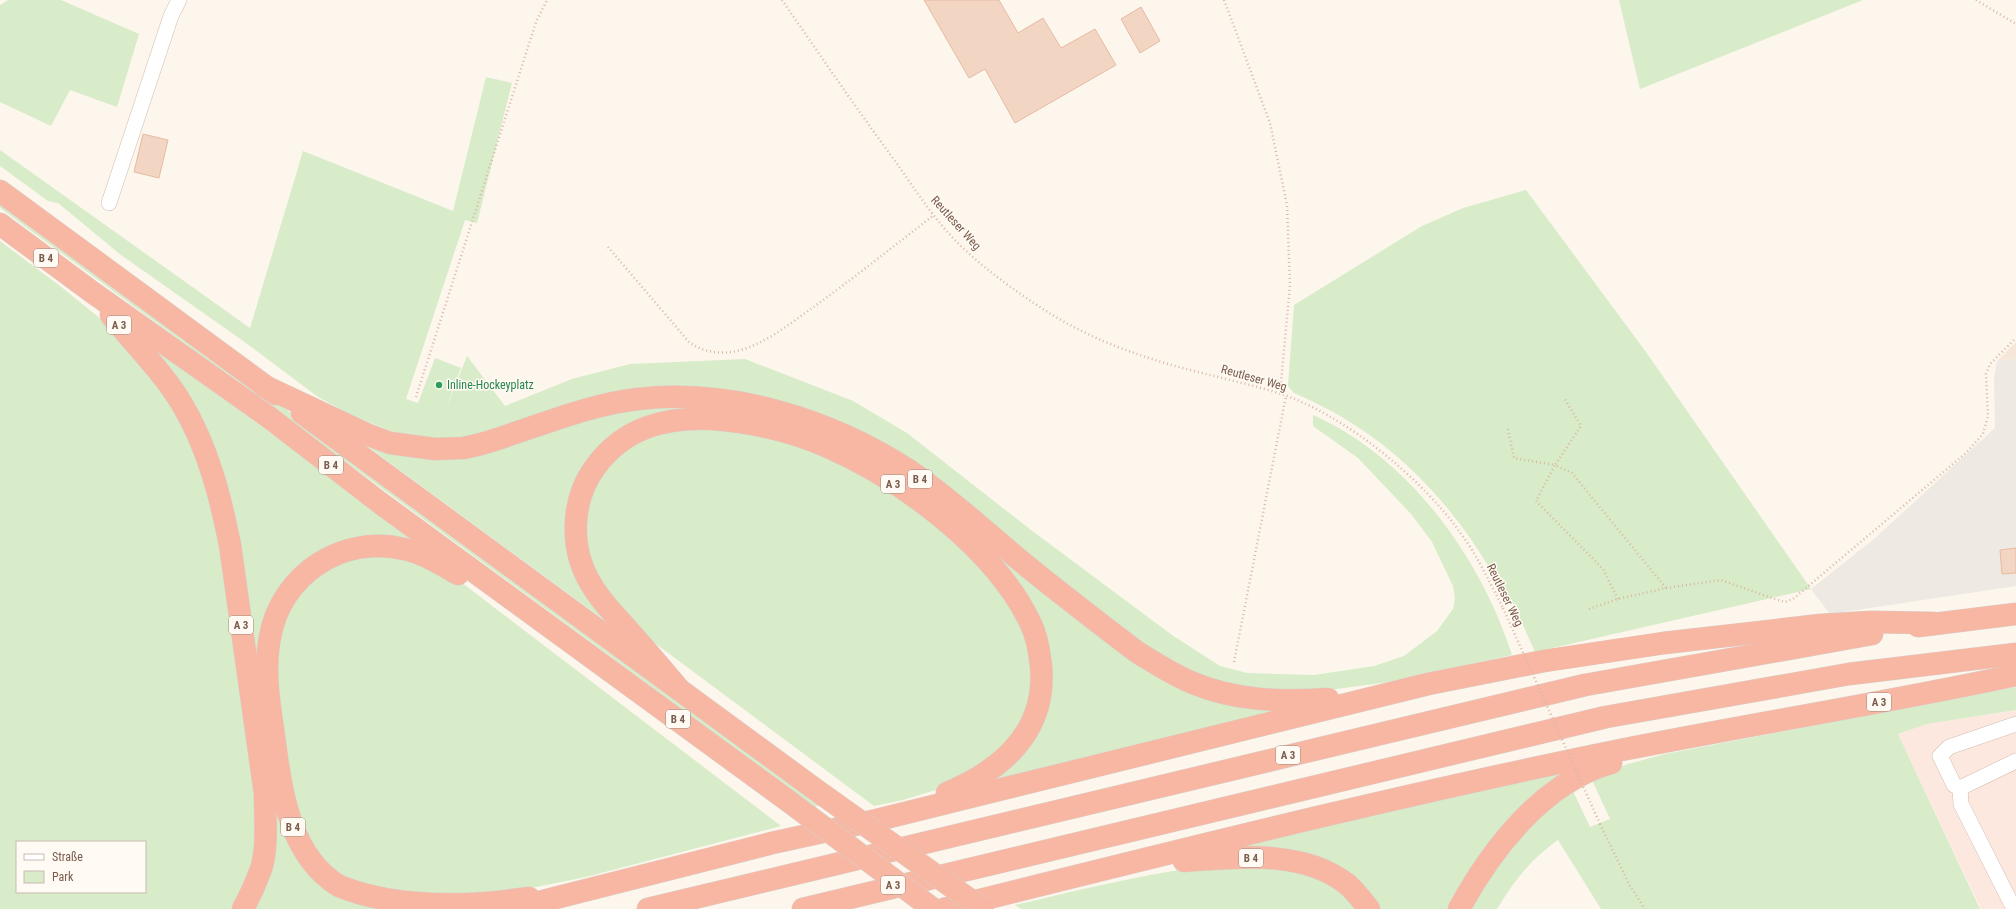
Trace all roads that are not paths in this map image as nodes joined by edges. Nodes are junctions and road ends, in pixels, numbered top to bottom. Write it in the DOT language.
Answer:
graph roads {
  1 [pos="179,0"];
  2 [pos="0,191"];
  3 [pos="109,203"];
  4 [pos="0,224"];
  5 [pos="92,292"];
  6 [pos="264,386"];
  7 [pos="2016,614"];
  8 [pos="1933,623"];
  9 [pos="568,639"];
  10 [pos="2016,654"];
  11 [pos="2016,675"];
  12 [pos="1428,684"];
  13 [pos="678,688"];
  14 [pos="2016,724"];
  15 [pos="1741,728"];
  16 [pos="2016,761"];
  17 [pos="1960,788"];
  18 [pos="877,820"];
  19 [pos="868,861"];
  20 [pos="1118,866"];
  21 [pos="599,888"];
  22 [pos="243,909"];
  23 [pos="512,909"];
  24 [pos="648,909"];
  25 [pos="803,909"];
  26 [pos="917,909"];
  27 [pos="933,909"];
  28 [pos="944,909"];
  29 [pos="983,909"];
  30 [pos="1369,909"];
  31 [pos="1459,909"];
  32 [pos="2014,909"];
  1 -- 3 [label="lane"];
  2 -- 6 [label="highway, B 4"];
  4 -- 5 [label="highway, B 4"];
  5 -- 9 [label="highway, B 4"];
  5 -- 22 [label="highway, A 3"];
  6 -- 12 [label="highway, B 4"];
  6 -- 13 [label="highway, B 4"];
  7 -- 8 [label="highway, A 3"];
  8 -- 12 [label="highway"];
  8 -- 24 [label="highway, A 3"];
  9 -- 19 [label="highway, B 4, bridge"];
  9 -- 21 [label="highway, B 4"];
  10 -- 25 [label="highway, A 3"];
  11 -- 15 [label="highway, A 3"];
  12 -- 18 [label="highway"];
  13 -- 18 [label="highway, A 3"];
  13 -- 29 [label="highway, B 4, bridge"];
  14 -- 17 [label="lane"];
  15 -- 20 [label="highway, A 3"];
  15 -- 31 [label="highway, A 3"];
  16 -- 17 [label="lane"];
  17 -- 32 [label="lane"];
  18 -- 21 [label="highway"];
  19 -- 26 [label="highway, A 3, bridge"];
  19 -- 27 [label="highway, B 4, bridge"];
  20 -- 28 [label="highway"];
  20 -- 30 [label="highway, B 4"];
  21 -- 23 [label="highway"];
}
